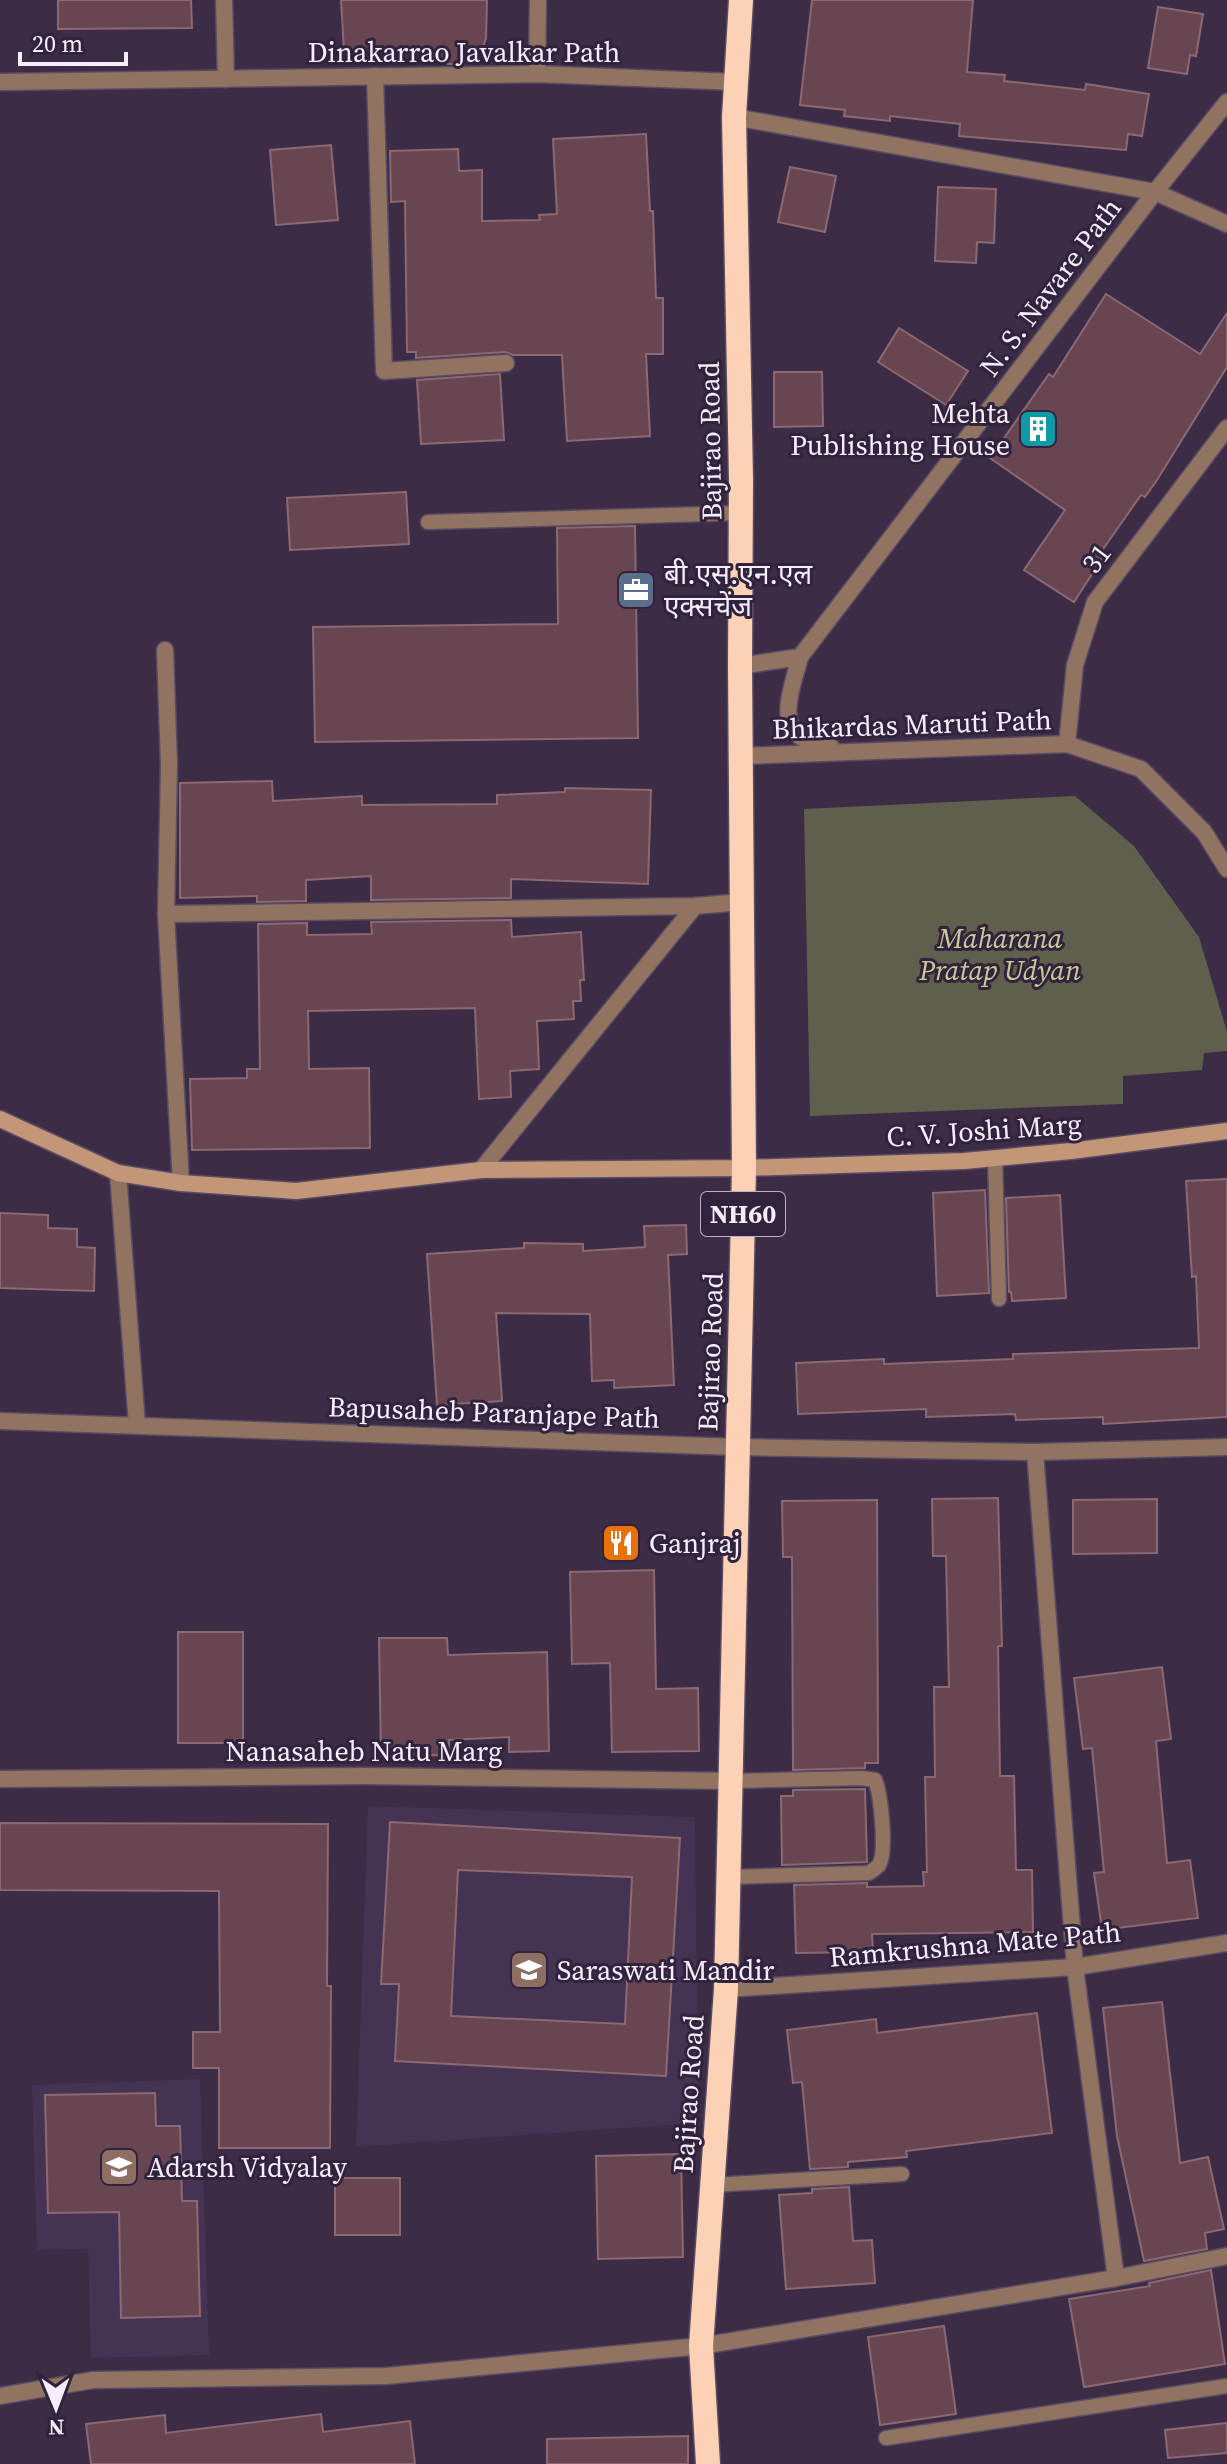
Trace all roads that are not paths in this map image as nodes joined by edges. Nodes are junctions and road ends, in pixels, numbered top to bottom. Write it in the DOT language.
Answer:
graph roads {
  1 [pos="224,0"];
  2 [pos="538,0"];
  3 [pos="741,0"];
  4 [pos="537,74"];
  5 [pos="375,76"];
  6 [pos="226,79"];
  7 [pos="0,82"];
  8 [pos="736,82"];
  9 [pos="1227,102"];
  10 [pos="734,117"];
  11 [pos="1155,192"];
  12 [pos="1227,224"];
  13 [pos="506,363"];
  14 [pos="1227,428"];
  15 [pos="741,513"];
  16 [pos="428,522"];
  17 [pos="165,650"];
  18 [pos="800,657"];
  19 [pos="740,666"];
  20 [pos="1067,744"];
  21 [pos="848,751"];
  22 [pos="741,756"];
  23 [pos="1227,869"];
  24 [pos="742,902"];
  25 [pos="695,906"];
  26 [pos="166,914"];
  27 [pos="0,1119"];
  28 [pos="1227,1131"];
  29 [pos="995,1158"];
  30 [pos="744,1168"];
  31 [pos="481,1170"];
  32 [pos="118,1173"];
  33 [pos="181,1183"];
  34 [pos="999,1299"];
  35 [pos="0,1421"];
  36 [pos="137,1425"];
  37 [pos="737,1447"];
  38 [pos="1227,1447"];
  39 [pos="1035,1452"];
  40 [pos="0,1779"];
  41 [pos="729,1781"];
  42 [pos="728,1877"];
  43 [pos="1227,1943"];
  44 [pos="1075,1967"];
  45 [pos="726,1989"];
  46 [pos="902,2174"];
  47 [pos="712,2185"];
  48 [pos="1227,2256"];
  49 [pos="1116,2278"];
  50 [pos="701,2346"];
  51 [pos="1227,2386"];
  52 [pos="0,2396"];
  53 [pos="886,2438"];
  54 [pos="708,2464"];
  1 -- 6 [label="street"];
  2 -- 4 [label="street"];
  3 -- 8 [label="highway, Bajirao Road / NH60"];
  4 -- 5 [label="street, Dinakarrao Javalkar Path"];
  4 -- 8 [label="street, Dinakarrao Javalkar Path"];
  5 -- 6 [label="street, Dinakarrao Javalkar Path"];
  5 -- 13 [label="street"];
  6 -- 7 [label="street, Dinakarrao Javalkar Path"];
  8 -- 10 [label="highway, Bajirao Road / NH60"];
  9 -- 11 [label="street, N. S. Navare Path"];
  10 -- 11 [label="street"];
  10 -- 15 [label="highway, Bajirao Road / NH60"];
  11 -- 12 [label="street"];
  11 -- 18 [label="street, N. S. Navare Path"];
  14 -- 20 [label="street, 31"];
  15 -- 16 [label="lane"];
  15 -- 19 [label="highway, Bajirao Road / NH60"];
  17 -- 26 [label="street"];
  18 -- 19 [label="street"];
  18 -- 21 [label="street, N. S. Navare Path"];
  19 -- 22 [label="highway, Bajirao Road / NH60"];
  20 -- 21 [label="street, Bhikardas Maruti Path"];
  20 -- 23 [label="street, Bhikardas Maruti Path"];
  21 -- 22 [label="street, Bhikardas Maruti Path"];
  22 -- 24 [label="highway, Bajirao Road / NH60"];
  24 -- 25 [label="street"];
  24 -- 30 [label="highway, Bajirao Road / NH60"];
  25 -- 26 [label="street"];
  25 -- 31 [label="street"];
  26 -- 33 [label="street"];
  27 -- 32 [label="street, C. V. Joshi Marg"];
  28 -- 29 [label="street, C. V. Joshi Marg"];
  29 -- 30 [label="street, C. V. Joshi Marg"];
  29 -- 34 [label="lane"];
  30 -- 31 [label="street, C. V. Joshi Marg"];
  30 -- 37 [label="highway, Bajirao Road / NH60"];
  31 -- 33 [label="street, C. V. Joshi Marg"];
  32 -- 33 [label="street, C. V. Joshi Marg"];
  32 -- 36 [label="street"];
  35 -- 36 [label="street, Bapusaheb Paranjape Path"];
  36 -- 37 [label="street, Bapusaheb Paranjape Path"];
  37 -- 39 [label="street, Bapusaheb Paranjape Path"];
  37 -- 41 [label="highway, Bajirao Road / NH60"];
  38 -- 39 [label="street, Bapusaheb Paranjape Path"];
  39 -- 44 [label="street"];
  40 -- 41 [label="street, Nanasaheb Natu Marg"];
  41 -- 42 [label="highway, Bajirao Road / NH60"];
  41 -- 42 [label="lane"];
  42 -- 45 [label="highway, Bajirao Road / NH60"];
  43 -- 44 [label="street, Ramkrushna Mate Path"];
  44 -- 45 [label="street, Ramkrushna Mate Path"];
  44 -- 49 [label="street"];
  45 -- 47 [label="highway, Bajirao Road / NH60"];
  46 -- 47 [label="lane"];
  47 -- 50 [label="highway, Bajirao Road / NH60"];
  48 -- 49 [label="street"];
  49 -- 50 [label="street"];
  50 -- 52 [label="street"];
  50 -- 54 [label="highway, Bajirao Road / NH60"];
  51 -- 53 [label="lane"];
}
